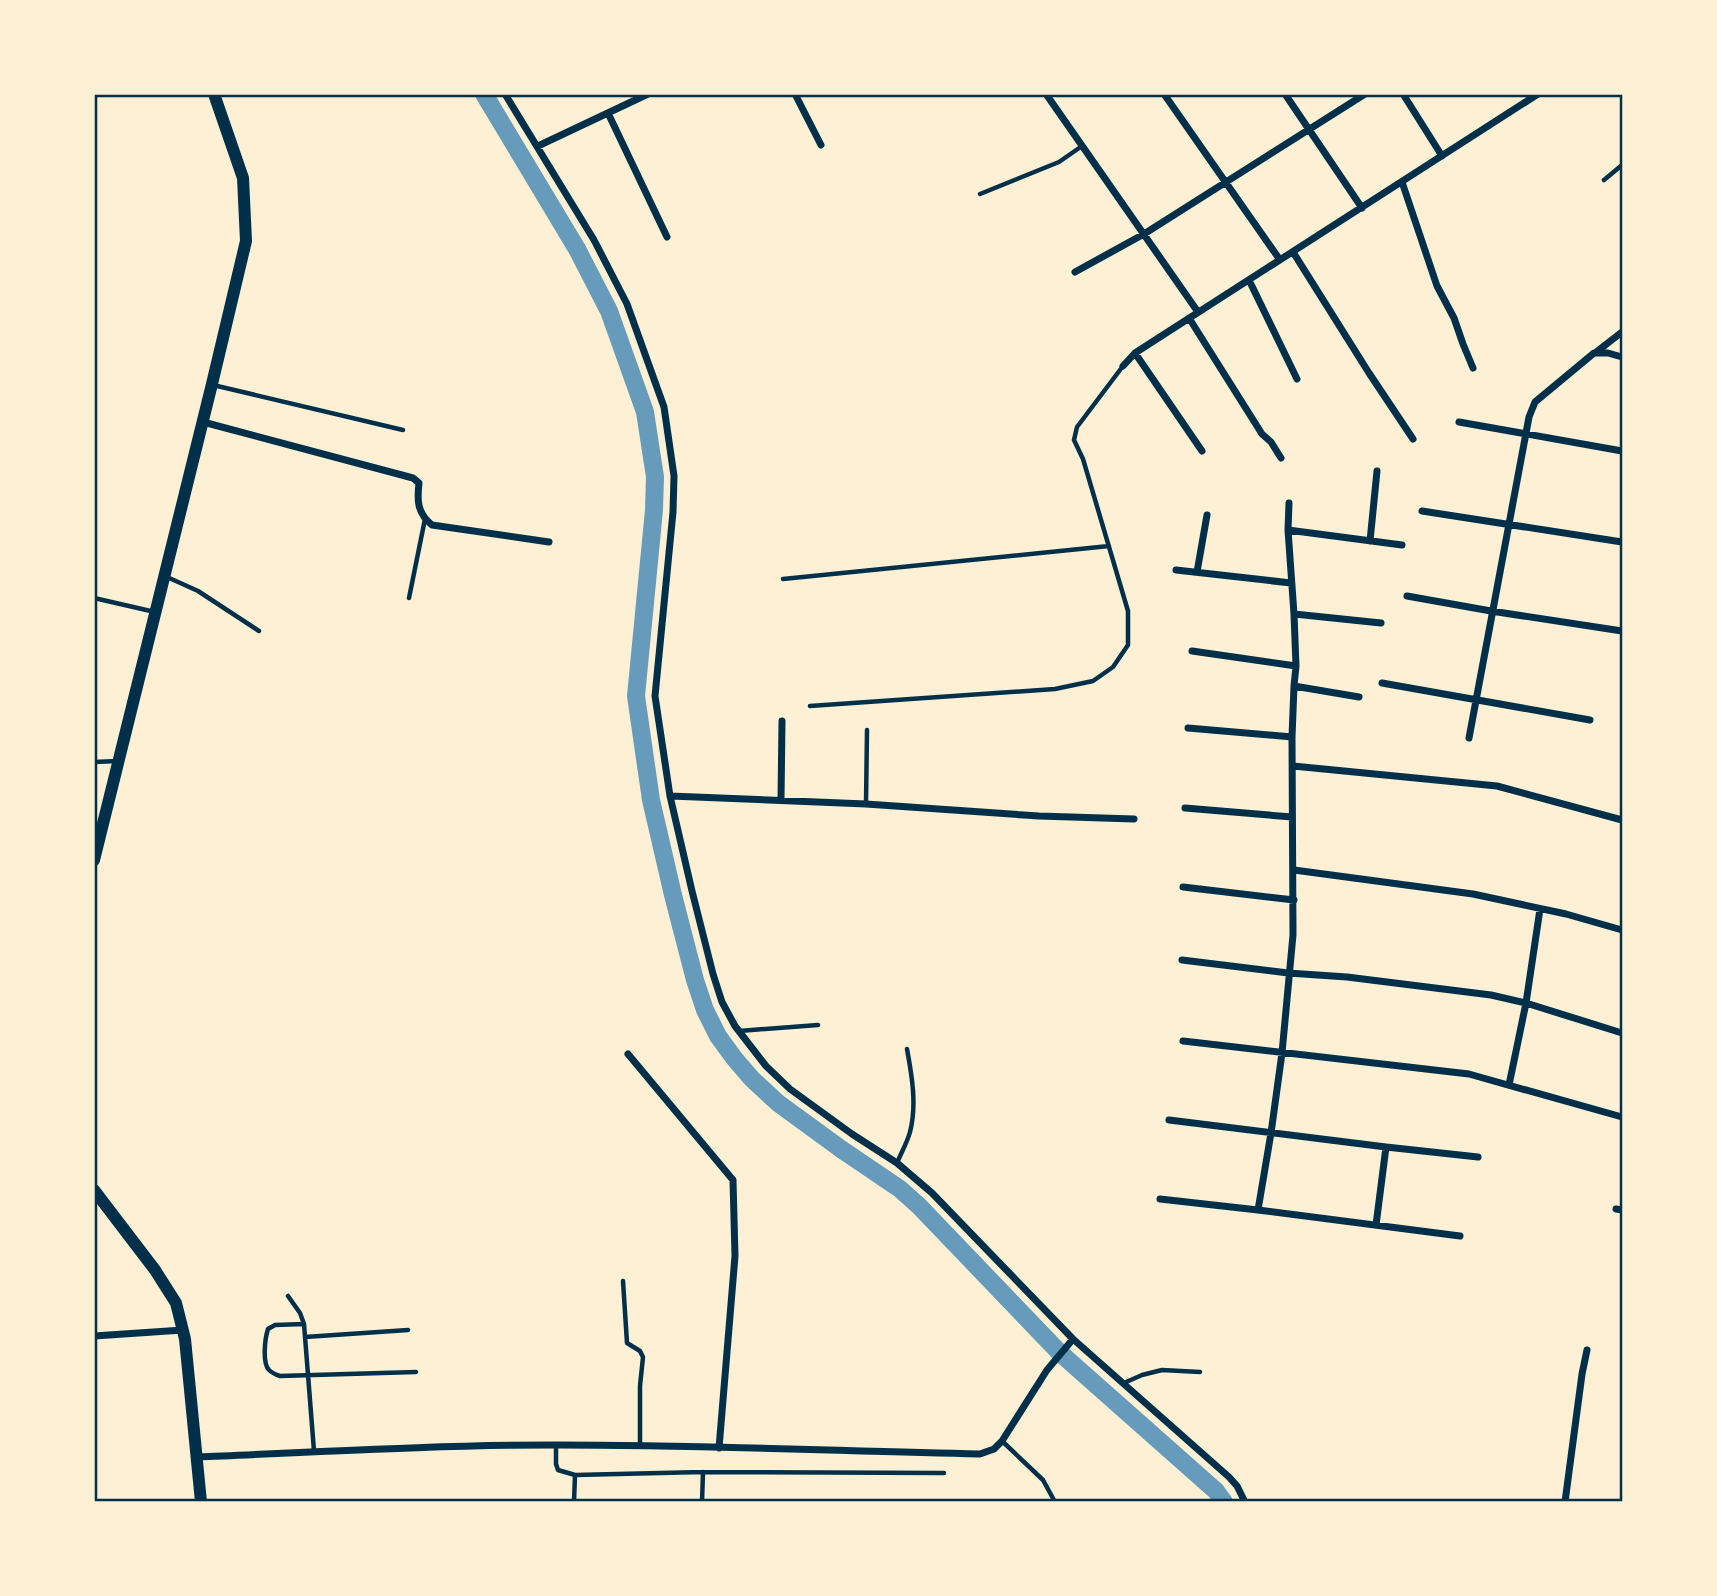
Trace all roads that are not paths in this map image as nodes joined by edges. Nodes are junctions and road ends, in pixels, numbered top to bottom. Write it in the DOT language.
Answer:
graph roads {
  1 [pos="214,94"];
  2 [pos="505,94"];
  3 [pos="648,94"];
  4 [pos="795,94"];
  5 [pos="1045,94"];
  6 [pos="1164,94"];
  7 [pos="1284,94"];
  8 [pos="1365,94"];
  9 [pos="1403,94"];
  10 [pos="1538,94"];
  11 [pos="608,113"];
  12 [pos="1310,131"];
  13 [pos="821,145"];
  14 [pos="538,146"];
  15 [pos="1082,146"];
  16 [pos="1442,156"];
  17 [pos="1622,165"];
  18 [pos="1604,180"];
  19 [pos="1402,181"];
  20 [pos="1226,182"];
  21 [pos="980,194"];
  22 [pos="1362,208"];
  23 [pos="1144,234"];
  24 [pos="667,237"];
  25 [pos="1293,251"];
  26 [pos="1280,260"];
  27 [pos="1075,272"];
  28 [pos="1249,280"];
  29 [pos="1199,312"];
  30 [pos="1189,318"];
  31 [pos="1622,332"];
  32 [pos="1135,353"];
  33 [pos="1594,353"];
  34 [pos="1622,357"];
  35 [pos="1123,366"];
  36 [pos="1473,368"];
  37 [pos="1297,379"];
  38 [pos="212,384"];
  39 [pos="203,422"];
  40 [pos="1459,422"];
  41 [pos="403,430"];
  42 [pos="1526,433"];
  43 [pos="1413,439"];
  44 [pos="1202,451"];
  45 [pos="1622,451"];
  46 [pos="1281,458"];
  47 [pos="1377,471"];
  48 [pos="1289,503"];
  49 [pos="1422,511"];
  50 [pos="1207,515"];
  51 [pos="425,519"];
  52 [pos="1509,524"];
  53 [pos="1288,530"];
  54 [pos="1370,541"];
  55 [pos="549,542"];
  56 [pos="1622,542"];
  57 [pos="1402,545"];
  58 [pos="1109,546"];
  59 [pos="1176,570"];
  60 [pos="1197,572"];
  61 [pos="165,576"];
  62 [pos="783,579"];
  63 [pos="1291,583"];
  64 [pos="1407,596"];
  65 [pos="94,598"];
  66 [pos="409,598"];
  67 [pos="1492,611"];
  68 [pos="156,612"];
  69 [pos="1294,614"];
  70 [pos="1381,623"];
  71 [pos="259,631"];
  72 [pos="1622,631"];
  73 [pos="1192,651"];
  74 [pos="1296,666"];
  75 [pos="1382,683"];
  76 [pos="1294,686"];
  77 [pos="1359,697"];
  78 [pos="1476,700"];
  79 [pos="810,706"];
  80 [pos="1590,720"];
  81 [pos="782,721"];
  82 [pos="1188,728"];
  83 [pos="867,730"];
  84 [pos="1292,737"];
  85 [pos="1469,738"];
  86 [pos="119,761"];
  87 [pos="94,762"];
  88 [pos="1293,766"];
  89 [pos="670,796"];
  90 [pos="781,800"];
  91 [pos="866,804"];
  92 [pos="1185,808"];
  93 [pos="1292,817"];
  94 [pos="1134,820"];
  95 [pos="1622,820"];
  96 [pos="94,860"];
  97 [pos="1294,870"];
  98 [pos="1183,887"];
  99 [pos="1294,900"];
  100 [pos="1541,909"];
  101 [pos="1622,930"];
  102 [pos="1182,960"];
  103 [pos="1289,973"];
  104 [pos="1526,1003"];
  105 [pos="818,1025"];
  106 [pos="738,1031"];
  107 [pos="1622,1033"];
  108 [pos="1183,1041"];
  109 [pos="907,1049"];
  110 [pos="1282,1053"];
  111 [pos="628,1054"];
  112 [pos="1509,1085"];
  113 [pos="1622,1117"];
  114 [pos="1169,1120"];
  115 [pos="1271,1133"];
  116 [pos="1386,1147"];
  117 [pos="1478,1157"];
  118 [pos="897,1163"];
  119 [pos="94,1190"];
  120 [pos="1160,1199"];
  121 [pos="1258,1210"];
  122 [pos="1376,1225"];
  123 [pos="1460,1236"];
  124 [pos="623,1281"];
  125 [pos="288,1296"];
  126 [pos="304,1324"];
  127 [pos="183,1330"];
  128 [pos="408,1330"];
  129 [pos="94,1336"];
  130 [pos="306,1337"];
  131 [pos="1073,1339"];
  132 [pos="1587,1350"];
  133 [pos="416,1372"];
  134 [pos="1200,1372"];
  135 [pos="309,1375"];
  136 [pos="1123,1383"];
  137 [pos="1002,1441"];
  138 [pos="556,1445"];
  139 [pos="640,1445"];
  140 [pos="719,1448"];
  141 [pos="314,1452"];
  142 [pos="197,1457"];
  143 [pos="703,1472"];
  144 [pos="944,1473"];
  145 [pos="575,1475"];
  146 [pos="201,1502"];
  147 [pos="574,1502"];
  148 [pos="702,1502"];
  149 [pos="1055,1502"];
  150 [pos="1245,1502"];
  151 [pos="1565,1502"];
  1 -- 38 [label="street"];
  2 -- 14 [label="street"];
  3 -- 11 [label="street"];
  4 -- 13 [label="street"];
  5 -- 15 [label="street"];
  6 -- 20 [label="street"];
  7 -- 12 [label="street"];
  8 -- 12 [label="street"];
  9 -- 16 [label="street"];
  10 -- 16 [label="street"];
  11 -- 14 [label="street"];
  11 -- 24 [label="street"];
  12 -- 20 [label="street"];
  12 -- 22 [label="street"];
  14 -- 89 [label="street"];
  15 -- 21 [label="lane"];
  15 -- 23 [label="street"];
  16 -- 19 [label="street"];
  17 -- 18 [label="lane"];
  19 -- 22 [label="street"];
  19 -- 36 [label="street"];
  20 -- 23 [label="street"];
  20 -- 26 [label="street"];
  22 -- 25 [label="street"];
  23 -- 27 [label="street"];
  23 -- 29 [label="street"];
  25 -- 26 [label="street"];
  25 -- 43 [label="street"];
  26 -- 28 [label="street"];
  28 -- 29 [label="street"];
  28 -- 37 [label="street"];
  29 -- 30 [label="street"];
  30 -- 32 [label="street"];
  30 -- 46 [label="street"];
  31 -- 33 [label="street"];
  32 -- 35 [label="street"];
  32 -- 44 [label="street"];
  33 -- 34 [label="street"];
  33 -- 42 [label="street"];
  35 -- 58 [label="lane"];
  38 -- 39 [label="street"];
  38 -- 41 [label="lane"];
  39 -- 51 [label="street"];
  39 -- 61 [label="street"];
  40 -- 42 [label="street"];
  42 -- 45 [label="street"];
  42 -- 52 [label="street"];
  47 -- 54 [label="street"];
  48 -- 53 [label="street"];
  49 -- 52 [label="street"];
  50 -- 60 [label="street"];
  51 -- 55 [label="street"];
  51 -- 66 [label="lane"];
  52 -- 56 [label="street"];
  52 -- 67 [label="street"];
  53 -- 54 [label="street"];
  53 -- 63 [label="street"];
  54 -- 57 [label="street"];
  58 -- 62 [label="lane"];
  58 -- 79 [label="lane"];
  59 -- 60 [label="street"];
  60 -- 63 [label="street"];
  61 -- 68 [label="street"];
  61 -- 71 [label="lane"];
  63 -- 69 [label="street"];
  64 -- 67 [label="street"];
  65 -- 68 [label="lane"];
  67 -- 72 [label="street"];
  67 -- 78 [label="street"];
  68 -- 86 [label="street"];
  69 -- 70 [label="street"];
  69 -- 74 [label="street"];
  73 -- 74 [label="street"];
  74 -- 76 [label="street"];
  75 -- 78 [label="street"];
  76 -- 77 [label="street"];
  76 -- 84 [label="street"];
  78 -- 80 [label="street"];
  78 -- 85 [label="street"];
  81 -- 90 [label="street"];
  82 -- 84 [label="street"];
  83 -- 91 [label="lane"];
  84 -- 88 [label="street"];
  86 -- 87 [label="lane"];
  86 -- 96 [label="street"];
  88 -- 93 [label="street"];
  88 -- 95 [label="street"];
  89 -- 90 [label="street"];
  89 -- 106 [label="street"];
  90 -- 91 [label="street"];
  91 -- 94 [label="street"];
  92 -- 93 [label="street"];
  93 -- 97 [label="street"];
  97 -- 99 [label="street"];
  97 -- 100 [label="street"];
  98 -- 99 [label="street"];
  99 -- 103 [label="street"];
  100 -- 101 [label="street"];
  100 -- 104 [label="street"];
  102 -- 103 [label="street"];
  103 -- 104 [label="street"];
  103 -- 110 [label="street"];
  104 -- 107 [label="street"];
  104 -- 112 [label="street"];
  105 -- 106 [label="lane"];
  106 -- 118 [label="street"];
  108 -- 110 [label="street"];
  109 -- 118 [label="lane"];
  110 -- 112 [label="street"];
  110 -- 115 [label="street"];
  111 -- 140 [label="street"];
  112 -- 113 [label="street"];
  114 -- 115 [label="street"];
  115 -- 116 [label="street"];
  115 -- 121 [label="street"];
  116 -- 117 [label="street"];
  116 -- 122 [label="street"];
  118 -- 131 [label="street"];
  119 -- 127 [label="street"];
  120 -- 121 [label="street"];
  121 -- 122 [label="street"];
  122 -- 123 [label="street"];
  124 -- 139 [label="lane"];
  125 -- 126 [label="lane"];
  126 -- 130 [label="lane"];
  126 -- 135 [label="lane"];
  127 -- 129 [label="street"];
  127 -- 142 [label="street"];
  128 -- 130 [label="lane"];
  130 -- 135 [label="lane"];
  131 -- 136 [label="street"];
  131 -- 137 [label="street"];
  132 -- 151 [label="street"];
  133 -- 135 [label="lane"];
  134 -- 136 [label="lane"];
  135 -- 141 [label="lane"];
  136 -- 150 [label="street"];
  137 -- 140 [label="street"];
  137 -- 149 [label="lane"];
  138 -- 139 [label="street"];
  138 -- 141 [label="street"];
  138 -- 145 [label="lane"];
  139 -- 140 [label="street"];
  141 -- 142 [label="street"];
  142 -- 146 [label="street"];
  143 -- 144 [label="lane"];
  143 -- 145 [label="lane"];
  143 -- 148 [label="lane"];
  145 -- 147 [label="lane"];
}
